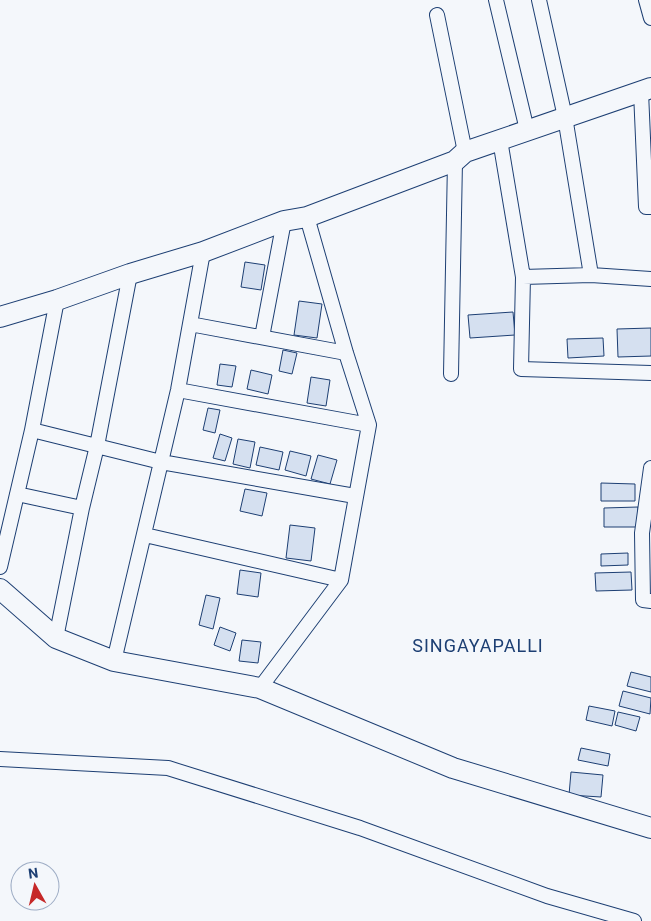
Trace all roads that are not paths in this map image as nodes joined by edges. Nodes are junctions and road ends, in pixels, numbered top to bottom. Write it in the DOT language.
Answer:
graph roads {
  1 [pos="496,0"];
  2 [pos="539,0"];
  3 [pos="646,0"];
  4 [pos="437,15"];
  5 [pos="651,18"];
  6 [pos="646,90"];
  7 [pos="565,117"];
  8 [pos="527,130"];
  9 [pos="500,140"];
  10 [pos="460,157"];
  11 [pos="651,207"];
  12 [pos="307,217"];
  13 [pos="284,221"];
  14 [pos="203,252"];
  15 [pos="130,274"];
  16 [pos="591,275"];
  17 [pos="524,278"];
  18 [pos="651,279"];
  19 [pos="57,300"];
  20 [pos="0,317"];
  21 [pos="190,324"];
  22 [pos="262,337"];
  23 [pos="346,353"];
  24 [pos="651,373"];
  25 [pos="451,374"];
  26 [pos="178,390"];
  27 [pos="369,425"];
  28 [pos="32,430"];
  29 [pos="97,446"];
  30 [pos="161,462"];
  31 [pos="651,468"];
  32 [pos="17,494"];
  33 [pos="355,496"];
  34 [pos="82,508"];
  35 [pos="145,535"];
  36 [pos="0,567"];
  37 [pos="341,580"];
  38 [pos="0,590"];
  39 [pos="651,601"];
  40 [pos="56,638"];
  41 [pos="114,661"];
  42 [pos="260,688"];
  43 [pos="0,759"];
  44 [pos="651,828"];
  45 [pos="634,921"];
  1 -- 8 [label="street"];
  2 -- 7 [label="street"];
  3 -- 5 [label="street"];
  4 -- 10 [label="street"];
  6 -- 7 [label="street"];
  6 -- 11 [label="street"];
  7 -- 8 [label="street"];
  7 -- 16 [label="street"];
  8 -- 9 [label="street"];
  9 -- 10 [label="street"];
  9 -- 17 [label="street"];
  10 -- 12 [label="street"];
  10 -- 25 [label="street"];
  12 -- 13 [label="street"];
  12 -- 23 [label="street"];
  13 -- 14 [label="street"];
  13 -- 22 [label="street"];
  14 -- 15 [label="street"];
  14 -- 21 [label="street"];
  15 -- 19 [label="street"];
  15 -- 29 [label="street"];
  16 -- 17 [label="street"];
  16 -- 18 [label="street"];
  17 -- 24 [label="street"];
  19 -- 20 [label="street"];
  19 -- 28 [label="street"];
  21 -- 22 [label="street"];
  21 -- 26 [label="street"];
  22 -- 23 [label="street"];
  23 -- 27 [label="street"];
  26 -- 27 [label="street"];
  26 -- 30 [label="street"];
  27 -- 33 [label="street"];
  28 -- 29 [label="street"];
  28 -- 32 [label="street"];
  29 -- 30 [label="street"];
  29 -- 34 [label="street"];
  30 -- 33 [label="street"];
  30 -- 35 [label="street"];
  31 -- 39 [label="street"];
  32 -- 34 [label="street"];
  32 -- 36 [label="street"];
  33 -- 37 [label="street"];
  34 -- 40 [label="street"];
  35 -- 37 [label="street"];
  35 -- 41 [label="street"];
  37 -- 42 [label="street"];
  38 -- 40 [label="street"];
  40 -- 41 [label="street"];
  41 -- 42 [label="street"];
  42 -- 44 [label="street"];
  43 -- 45 [label="street"];
}
